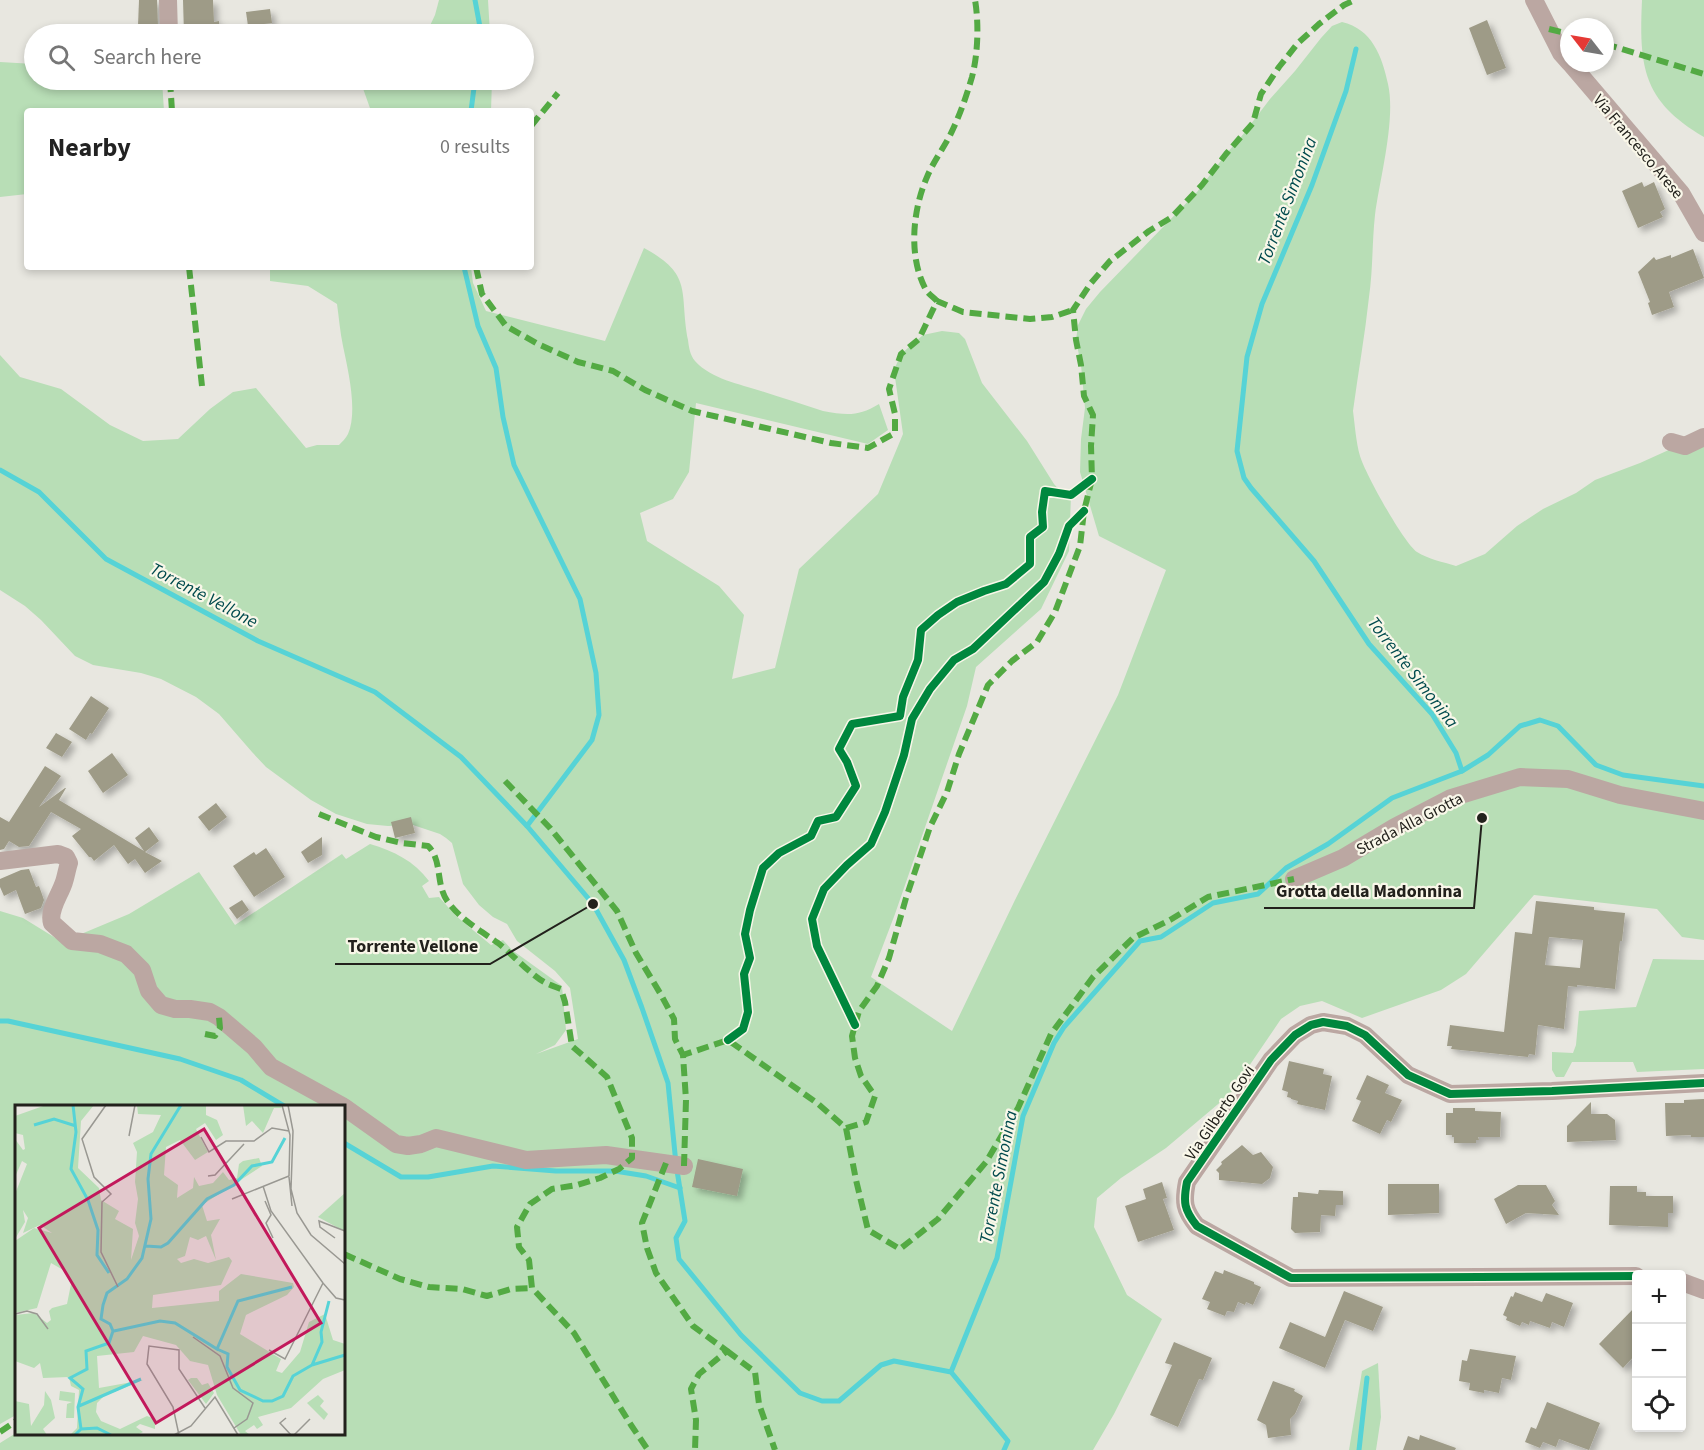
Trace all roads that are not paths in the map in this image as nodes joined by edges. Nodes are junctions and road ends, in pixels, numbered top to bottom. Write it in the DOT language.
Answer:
graph roads {
  1 [pos="168,0"];
  2 [pos="1534,0"];
  3 [pos="169,24"];
  4 [pos="1560,50"];
  5 [pos="1578,72"];
  6 [pos="1704,233"];
  7 [pos="1704,437"];
  8 [pos="1671,442"];
  9 [pos="1704,811"];
  10 [pos="0,861"];
  11 [pos="1294,879"];
  12 [pos="1704,1083"];
  13 [pos="339,1105"];
  14 [pos="345,1108"];
  15 [pos="684,1166"];
  16 [pos="1632,1276"];
  17 [pos="1686,1283"];
  18 [pos="1704,1290"];
  1 -- 3 [label="street"];
  2 -- 4 [label="street, Via Francesco Arese"];
  5 -- 6 [label="street, Via Francesco Arese"];
  7 -- 8 [label="street"];
  9 -- 11 [label="street, Strada Alla Grotta"];
  10 -- 13 [label="street"];
  12 -- 16 [label="street, Via Gilberto Govi"];
  14 -- 15 [label="street"];
  17 -- 18 [label="street"];
}
